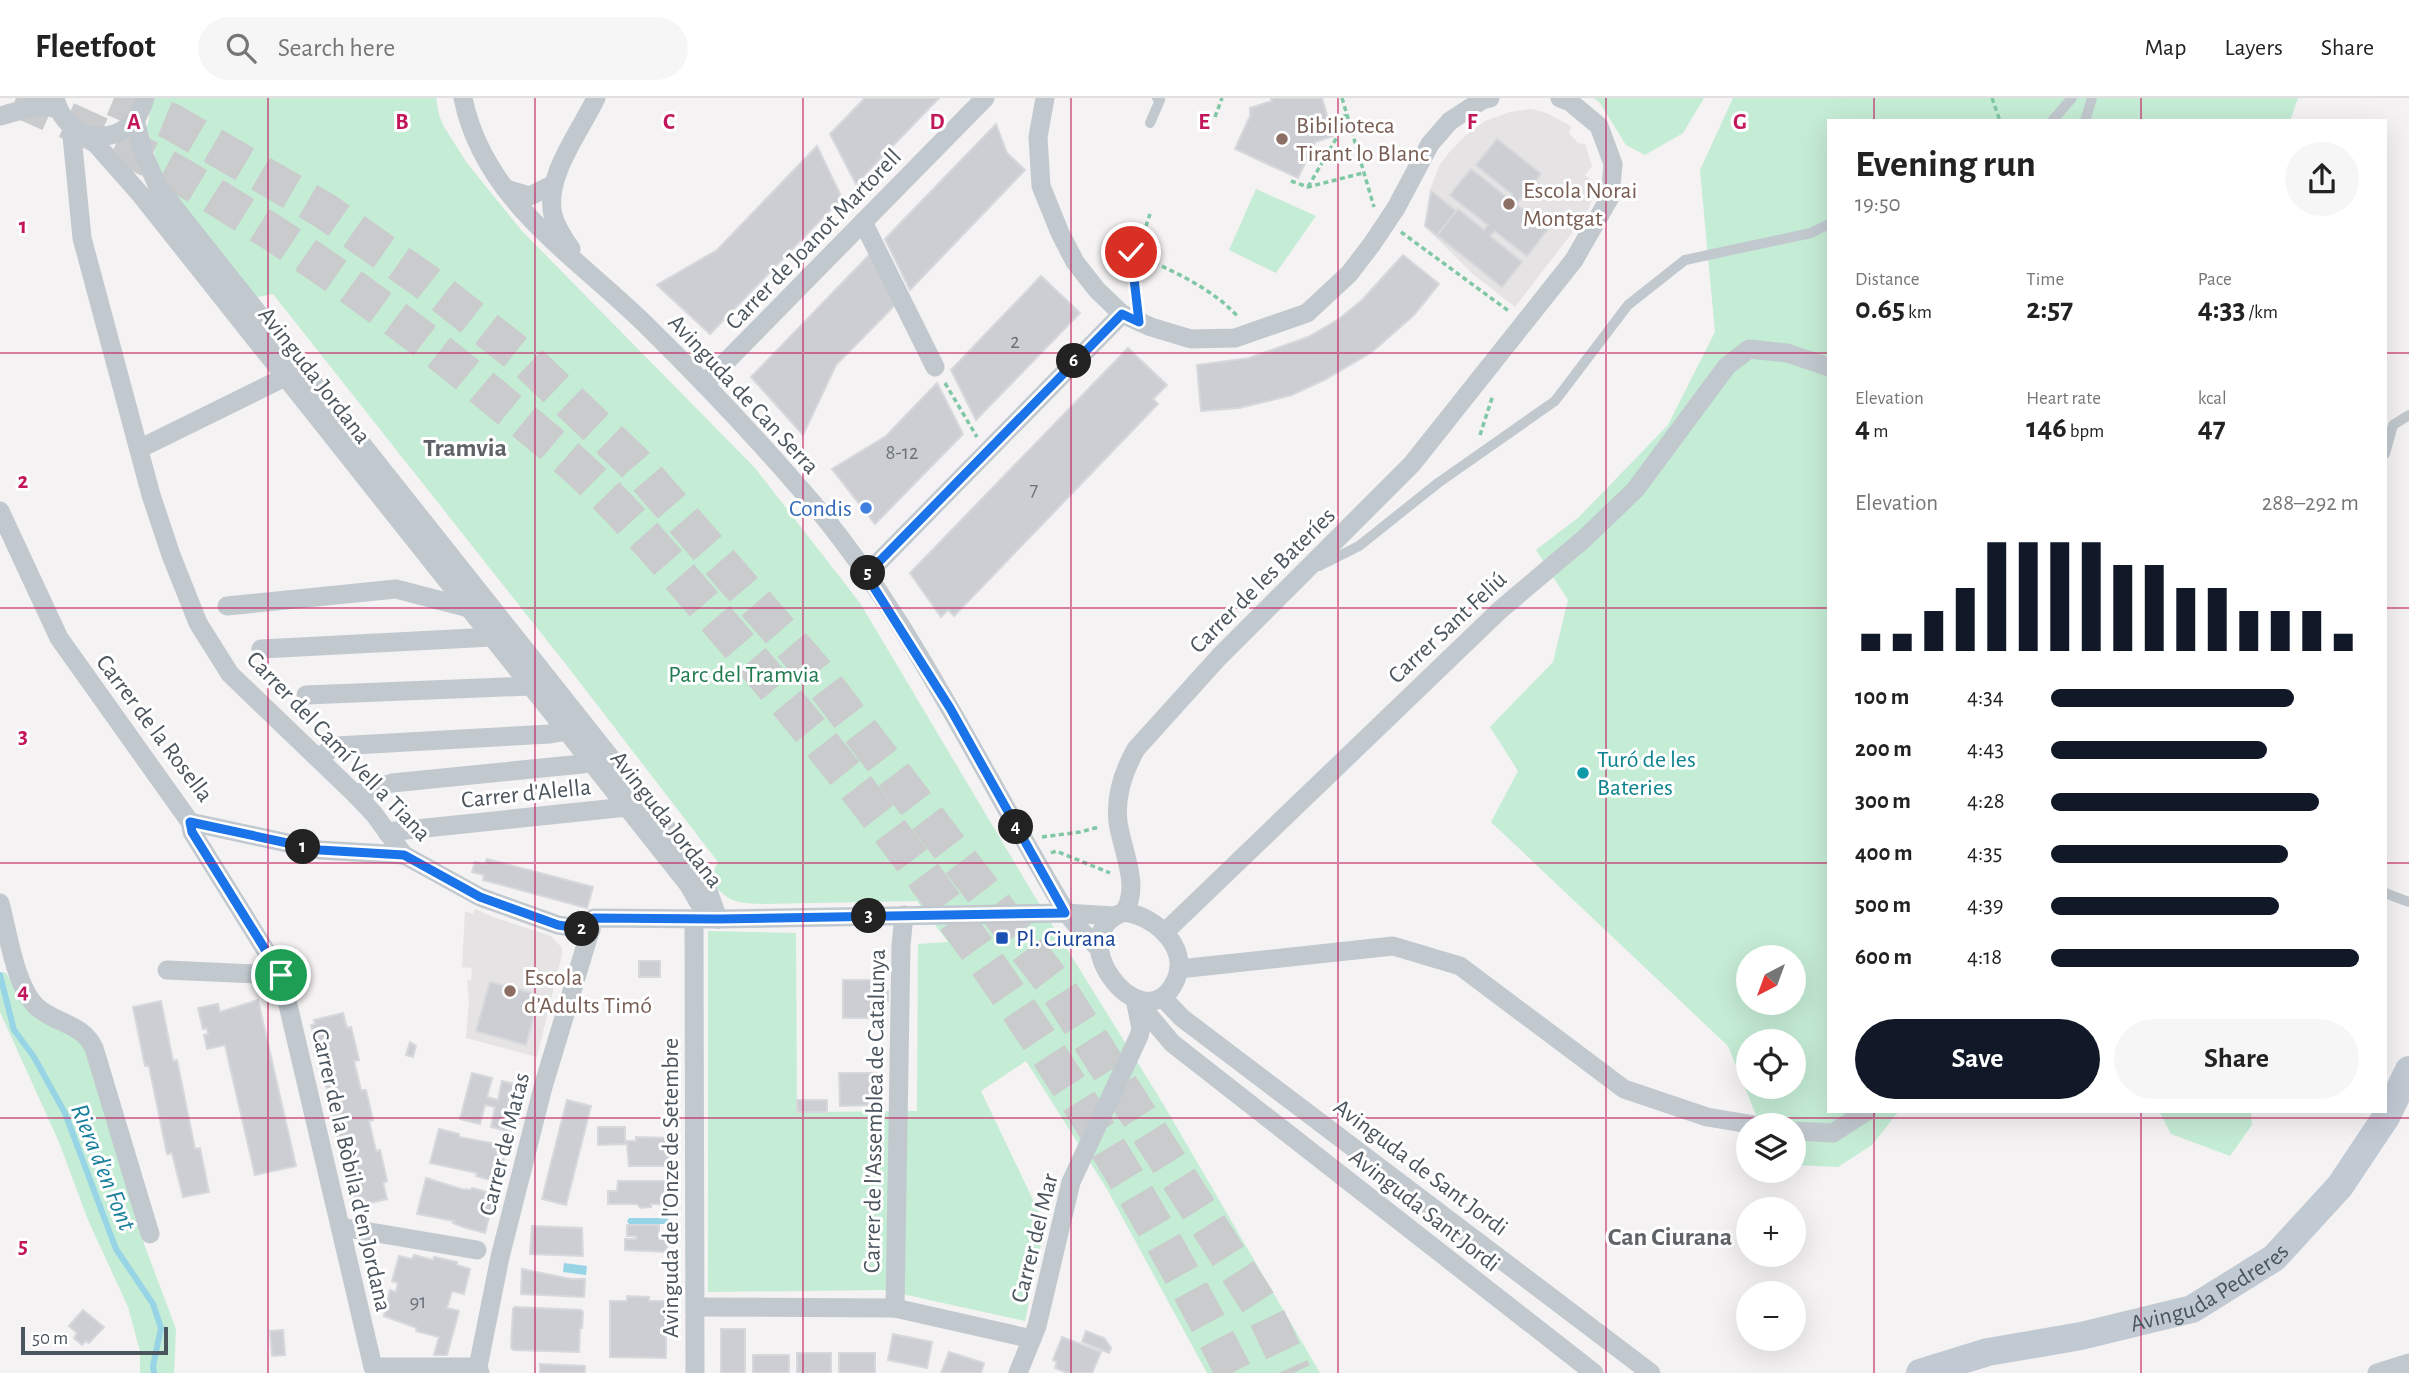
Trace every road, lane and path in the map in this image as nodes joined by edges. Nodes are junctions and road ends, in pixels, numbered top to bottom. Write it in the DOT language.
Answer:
graph roads {
  1 [pos="145,98"];
  2 [pos="463,98"];
  3 [pos="596,98"];
  4 [pos="985,98"];
  5 [pos="1045,98"];
  6 [pos="1157,98"];
  7 [pos="1222,98"];
  8 [pos="1342,98"];
  9 [pos="1490,98"];
  10 [pos="1560,98"];
  11 [pos="1992,98"];
  12 [pos="2072,98"];
  13 [pos="2092,98"];
  14 [pos="57,103"];
  15 [pos="0,116"];
  16 [pos="1348,116"];
  17 [pos="1215,117"];
  18 [pos="135,119"];
  19 [pos="1999,119"];
  20 [pos="2054,119"];
  21 [pos="2086,119"];
  22 [pos="1150,123"];
  23 [pos="79,130"];
  24 [pos="1364,173"];
  25 [pos="1291,181"];
  26 [pos="552,185"];
  27 [pos="1308,187"];
  28 [pos="505,188"];
  29 [pos="1150,214"];
  30 [pos="1376,214"];
  31 [pos="863,222"];
  32 [pos="1827,225"];
  33 [pos="1410,239"];
  34 [pos="1131,252"];
  35 [pos="583,268"];
  36 [pos="1509,311"];
  37 [pos="1131,318"];
  38 [pos="1251,332"];
  39 [pos="1827,366"];
  40 [pos="935,367"];
  41 [pos="285,377"];
  42 [pos="704,384"];
  43 [pos="2409,415"];
  44 [pos="2387,447"];
  45 [pos="139,449"];
  46 [pos="985,451"];
  47 [pos="0,511"];
  48 [pos="866,575"];
  49 [pos="1299,575"];
  50 [pos="227,606"];
  51 [pos="469,608"];
  52 [pos="492,637"];
  53 [pos="261,649"];
  54 [pos="531,686"];
  55 [pos="306,695"];
  56 [pos="567,732"];
  57 [pos="318,757"];
  58 [pos="592,763"];
  59 [pos="355,794"];
  60 [pos="627,807"];
  61 [pos="1118,821"];
  62 [pos="190,822"];
  63 [pos="387,832"];
  64 [pos="1025,843"];
  65 [pos="404,855"];
  66 [pos="1043,873"];
  67 [pos="1129,873"];
  68 [pos="2387,894"];
  69 [pos="2409,902"];
  70 [pos="0,903"];
  71 [pos="1065,913"];
  72 [pos="1119,914"];
  73 [pos="904,915"];
  74 [pos="694,919"];
  75 [pos="718,919"];
  76 [pos="590,930"];
  77 [pos="1166,931"];
  78 [pos="1099,948"];
  79 [pos="1179,969"];
  80 [pos="167,970"];
  81 [pos="281,975"];
  82 [pos="1163,998"];
  83 [pos="1135,999"];
  84 [pos="2409,1070"];
  85 [pos="1864,1113"];
  86 [pos="1736,1122"];
  87 [pos="1806,1132"];
  88 [pos="341,1227"];
  89 [pos="150,1234"];
  90 [pos="477,1250"];
  91 [pos="695,1307"];
  92 [pos="895,1308"];
  93 [pos="1032,1339"];
  94 [pos="2409,1363"];
  95 [pos="477,1371"];
  96 [pos="695,1373"];
  97 [pos="1018,1373"];
  98 [pos="1594,1373"];
  99 [pos="1651,1373"];
  100 [pos="1920,1373"];
  101 [pos="2377,1373"];
  1 -- 18 [label="street"];
  2 -- 28 [label="street, Avinguda de Can Serra"];
  3 -- 26 [label="street"];
  4 -- 31 [label="street, Carrer de Joanot Martorell"];
  5 -- 37 [label="street"];
  6 -- 22 [label="lane"];
  7 -- 17 [label="path"];
  8 -- 16 [label="path"];
  9 -- 38 [label="street"];
  10 -- 49 [label="street, Carrer de les Bateríes"];
  11 -- 19 [label="path"];
  12 -- 20 [label="lane"];
  13 -- 21 [label="lane"];
  14 -- 15 [label="street"];
  14 -- 23 [label="street, Avinguda Jordana"];
  16 -- 24 [label="path"];
  16 -- 27 [label="path"];
  18 -- 23 [label="street"];
  18 -- 75 [label="street, Avinguda Jordana"];
  23 -- 41 [label="street, Avinguda Jordana"];
  23 -- 45 [label="street, Carrer del Camí Vell a Tiana"];
  24 -- 27 [label="path"];
  24 -- 30 [label="path"];
  25 -- 27 [label="path"];
  26 -- 28 [label="street"];
  26 -- 35 [label="street"];
  28 -- 35 [label="street, Avinguda de Can Serra"];
  29 -- 34 [label="path"];
  31 -- 40 [label="street"];
  31 -- 42 [label="street, Carrer de Joanot Martorell"];
  32 -- 49 [label="lane"];
  33 -- 36 [label="path"];
  34 -- 37 [label="path"];
  34 -- 38 [label="path"];
  35 -- 42 [label="street, Avinguda de Can Serra"];
  37 -- 38 [label="street"];
  37 -- 46 [label="street"];
  39 -- 77 [label="street, Carrer Sant Feliú"];
  40 -- 46 [label="path"];
  41 -- 45 [label="street"];
  41 -- 51 [label="street, Avinguda Jordana"];
  42 -- 48 [label="street, Avinguda de Can Serra"];
  43 -- 44 [label="lane"];
  45 -- 57 [label="street, Carrer del Camí Vell a Tiana"];
  46 -- 48 [label="street"];
  47 -- 62 [label="street, Carrer de la Rosella"];
  48 -- 64 [label="street, Avinguda de Can Serra"];
  49 -- 61 [label="street, Carrer de les Bateríes"];
  50 -- 51 [label="street"];
  51 -- 52 [label="street, Avinguda Jordana"];
  52 -- 53 [label="street"];
  52 -- 54 [label="street, Avinguda Jordana"];
  54 -- 55 [label="street"];
  54 -- 56 [label="street, Avinguda Jordana"];
  56 -- 57 [label="street"];
  56 -- 58 [label="street, Avinguda Jordana"];
  57 -- 59 [label="street, Carrer del Camí Vell a Tiana"];
  58 -- 59 [label="street"];
  58 -- 60 [label="street, Avinguda Jordana"];
  59 -- 63 [label="street, Carrer del Camí Vell a Tiana"];
  60 -- 63 [label="street, Carrer d'Alella"];
  60 -- 75 [label="street, Avinguda Jordana"];
  61 -- 64 [label="path"];
  61 -- 67 [label="street, Carrer de les Bateríes"];
  62 -- 65 [label="street, Carrer de la Rosella"];
  62 -- 81 [label="street, Carrer de la Bòbila d'en Jordana"];
  63 -- 65 [label="street, Carrer del Camí Vell a Tiana"];
  64 -- 66 [label="street, Avinguda de Can Serra"];
  65 -- 76 [label="street, Carrer del Camí Vell a Tiana"];
  66 -- 67 [label="path"];
  66 -- 71 [label="street, Avinguda de Can Serra"];
  67 -- 72 [label="street, Carrer de les Bateríes"];
  68 -- 69 [label="lane"];
  70 -- 89 [label="street"];
  71 -- 72 [label="street"];
  71 -- 73 [label="street"];
  71 -- 78 [label="street, Avinguda de Can Serra"];
  72 -- 77 [label="street"];
  72 -- 78 [label="street"];
  73 -- 75 [label="street"];
  73 -- 92 [label="street, Carrer de l'Assemblea de Catalunya"];
  74 -- 75 [label="street"];
  74 -- 76 [label="street"];
  74 -- 91 [label="street, Avinguda de l'Onze de Setembre"];
  76 -- 95 [label="street, Carrer de Matas"];
  77 -- 79 [label="street"];
  78 -- 83 [label="street"];
  79 -- 82 [label="street"];
  79 -- 86 [label="street"];
  80 -- 81 [label="street"];
  81 -- 88 [label="street, Carrer de la Bòbila d'en Jordana"];
  82 -- 83 [label="street"];
  82 -- 99 [label="street, Avinguda de Sant Jordi"];
  83 -- 93 [label="street, Carrer del Mar"];
  83 -- 98 [label="street, Avinguda Sant Jordi"];
  84 -- 100 [label="street, Avinguda Pedreres"];
  85 -- 87 [label="street"];
  88 -- 90 [label="street"];
  88 -- 95 [label="street, Carrer de la Bòbila d'en Jordana"];
  91 -- 92 [label="street"];
  91 -- 96 [label="street, Avinguda de l'Onze de Setembre"];
  92 -- 93 [label="street"];
  93 -- 97 [label="street, Carrer del Mar"];
  94 -- 101 [label="street"];
}
